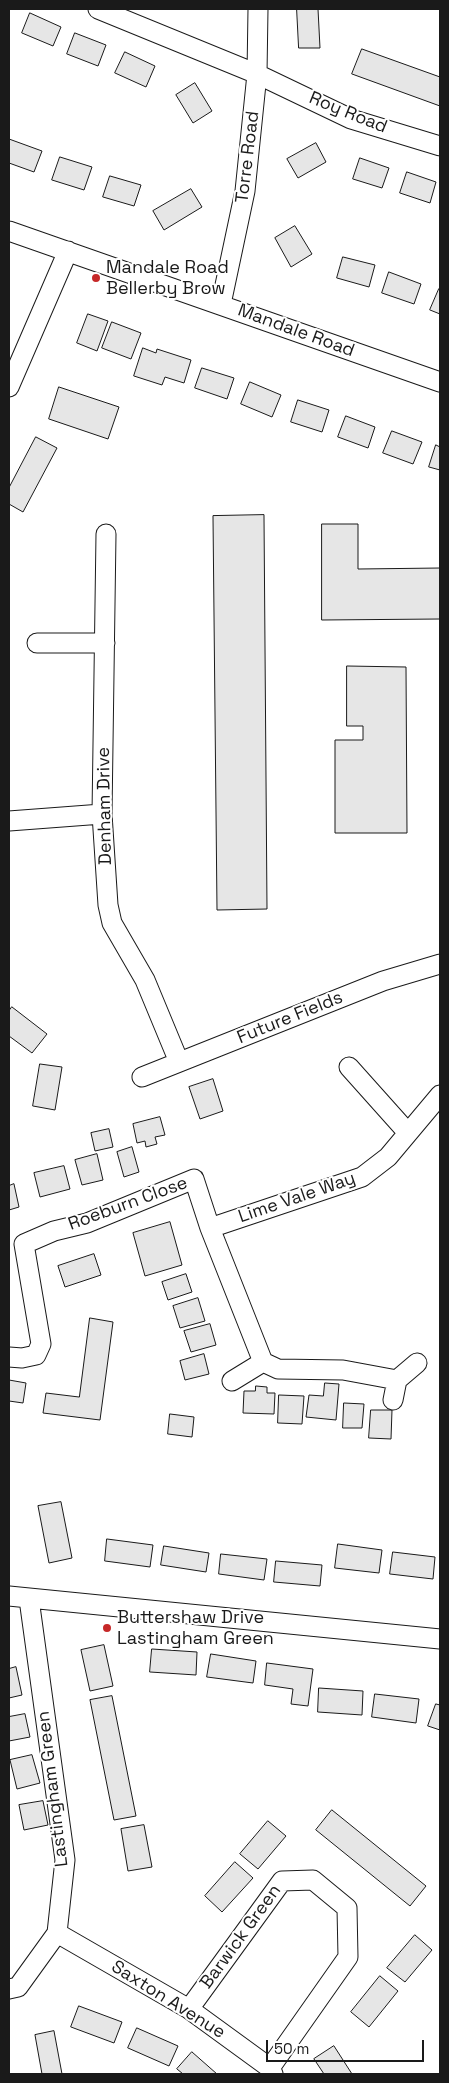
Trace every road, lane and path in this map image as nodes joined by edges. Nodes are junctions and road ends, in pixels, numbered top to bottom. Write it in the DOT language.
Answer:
graph roads {
  1 [pos="98,9"];
  2 [pos="258,9"];
  3 [pos="257,74"];
  4 [pos="440,146"];
  5 [pos="9,231"];
  6 [pos="68,251"];
  7 [pos="221,304"];
  8 [pos="440,382"];
  9 [pos="9,387"];
  10 [pos="106,534"];
  11 [pos="37,643"];
  12 [pos="104,643"];
  13 [pos="102,814"];
  14 [pos="9,821"];
  15 [pos="440,964"];
  16 [pos="179,1062"];
  17 [pos="349,1067"];
  18 [pos="142,1077"];
  19 [pos="440,1095"];
  20 [pos="408,1133"];
  21 [pos="210,1228"];
  22 [pos="9,1357"];
  23 [pos="263,1362"];
  24 [pos="417,1363"];
  25 [pos="397,1380"];
  26 [pos="232,1381"];
  27 [pos="393,1400"];
  28 [pos="9,1596"];
  29 [pos="29,1599"];
  30 [pos="440,1639"];
  31 [pos="57,1933"];
  32 [pos="9,1990"];
  33 [pos="189,2009"];
  34 [pos="272,2071"];
  1 -- 3 [label="street, Roy Road"];
  2 -- 3 [label="street, Torre Road"];
  3 -- 4 [label="street, Roy Road"];
  3 -- 7 [label="street, Torre Road"];
  5 -- 6 [label="street, Mandale Road"];
  6 -- 7 [label="street, Mandale Road"];
  6 -- 9 [label="street"];
  7 -- 8 [label="street, Mandale Road"];
  10 -- 12 [label="street, Denham Drive"];
  11 -- 12 [label="street"];
  12 -- 13 [label="street, Denham Drive"];
  13 -- 14 [label="street"];
  13 -- 16 [label="street, Denham Drive"];
  15 -- 16 [label="street, Future Fields"];
  16 -- 18 [label="street, Future Fields"];
  17 -- 20 [label="street"];
  19 -- 20 [label="street, Lime Vale Way"];
  20 -- 21 [label="street, Lime Vale Way"];
  21 -- 22 [label="street, Roeburn Close"];
  21 -- 23 [label="street, Roeburn Close"];
  23 -- 25 [label="street"];
  23 -- 26 [label="street"];
  24 -- 25 [label="street"];
  25 -- 27 [label="street"];
  28 -- 29 [label="street"];
  29 -- 30 [label="street"];
  29 -- 31 [label="street, Lastingham Green"];
  31 -- 32 [label="street, Lastingham Green"];
  31 -- 33 [label="street, Saxton Avenue"];
  33 -- 34 [label="street, Saxton Avenue"];
  33 -- 34 [label="street, Barwick Green"];
}
